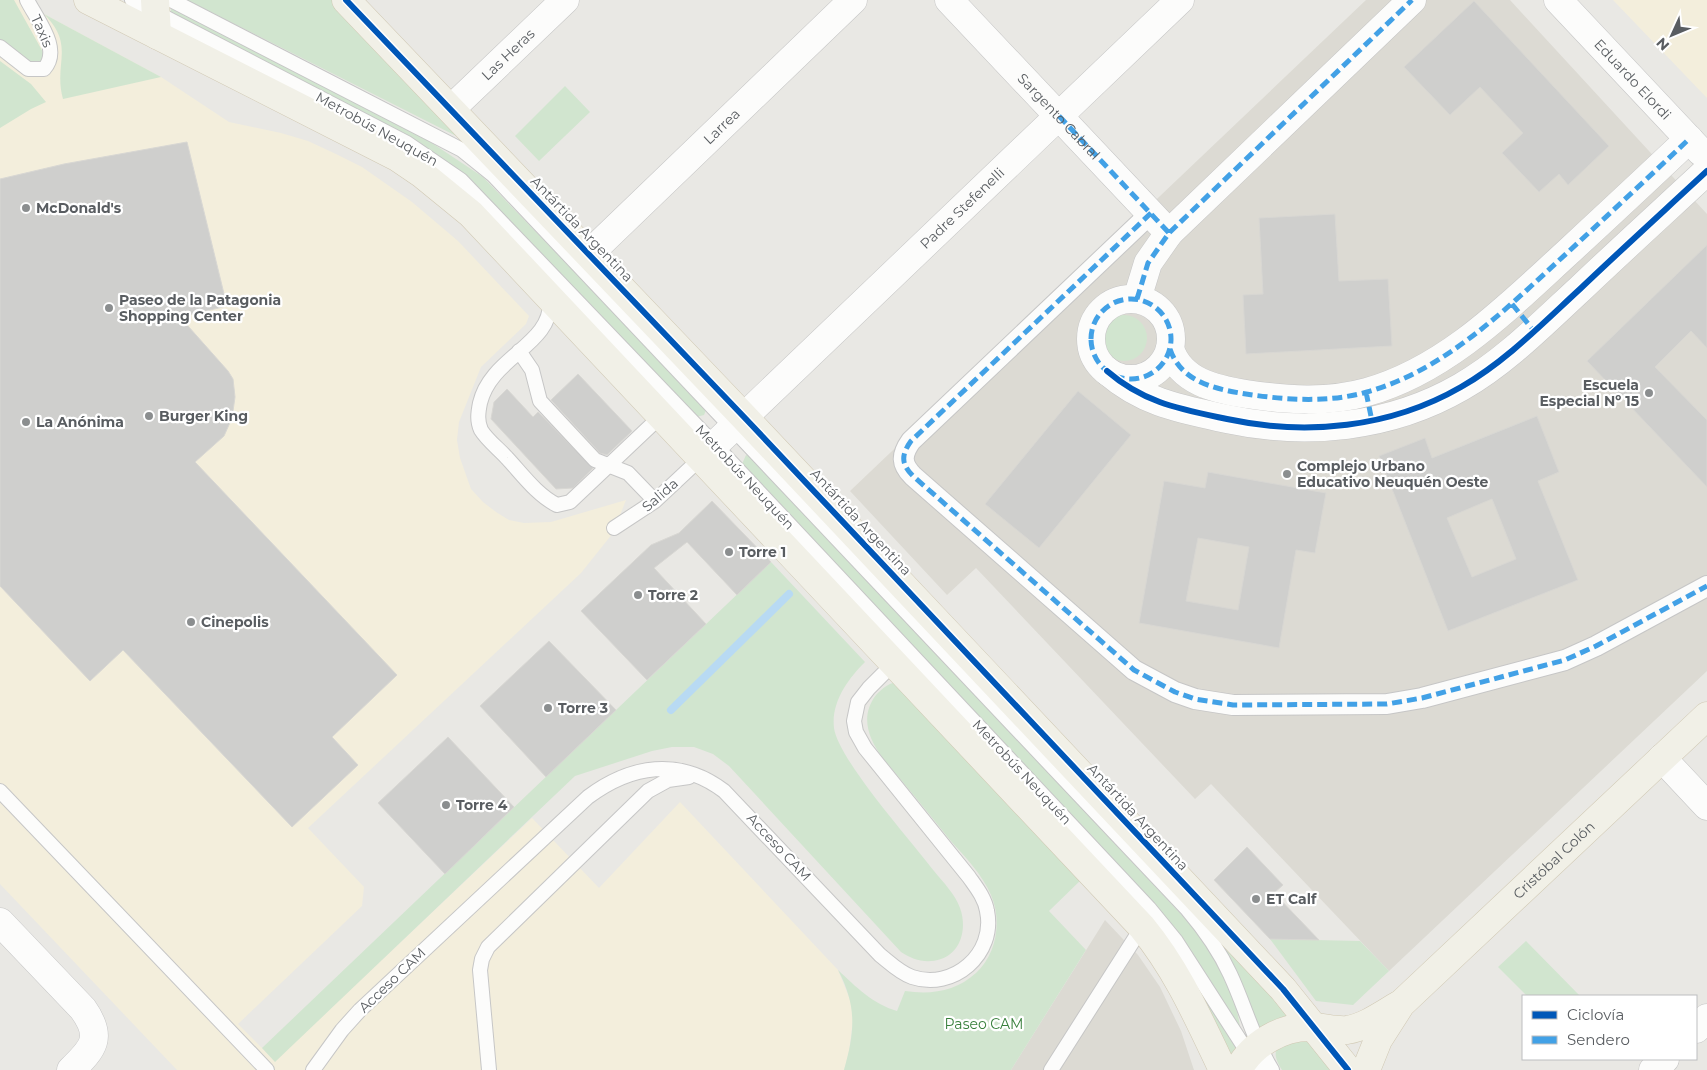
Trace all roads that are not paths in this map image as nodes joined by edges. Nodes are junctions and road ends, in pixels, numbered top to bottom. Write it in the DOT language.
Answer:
graph roads {
  1 [pos="27,0"];
  2 [pos="88,0"];
  3 [pos="346,0"];
  4 [pos="565,0"];
  5 [pos="854,0"];
  6 [pos="949,0"];
  7 [pos="1180,0"];
  8 [pos="1412,0"];
  9 [pos="1558,0"];
  10 [pos="154,9"];
  11 [pos="0,47"];
  12 [pos="451,109"];
  13 [pos="1059,116"];
  14 [pos="1698,149"];
  15 [pos="1707,171"];
  16 [pos="1151,213"];
  17 [pos="1169,232"];
  18 [pos="588,254"];
  19 [pos="550,297"];
  20 [pos="1137,299"];
  21 [pos="1512,304"];
  22 [pos="1534,331"];
  23 [pos="1170,349"];
  24 [pos="519,351"];
  25 [pos="1107,371"];
  26 [pos="1366,392"];
  27 [pos="662,415"];
  28 [pos="1372,422"];
  29 [pos="723,437"];
  30 [pos="608,466"];
  31 [pos="655,501"];
  32 [pos="614,528"];
  33 [pos="1707,586"];
  34 [pos="895,662"];
  35 [pos="1707,716"];
  36 [pos="1662,758"];
  37 [pos="703,776"];
  38 [pos="0,792"];
  39 [pos="1707,806"];
  40 [pos="0,922"];
  41 [pos="1142,927"];
  42 [pos="1401,1004"];
  43 [pos="1707,1018"];
  44 [pos="1314,1027"];
  45 [pos="1697,1028"];
  46 [pos="1251,1060"];
  47 [pos="1663,1060"];
  48 [pos="71,1070"];
  49 [pos="267,1070"];
  50 [pos="313,1070"];
  51 [pos="489,1070"];
  52 [pos="1051,1070"];
  53 [pos="1223,1070"];
  54 [pos="1272,1070"];
  55 [pos="1348,1070"];
  56 [pos="1366,1070"];
  57 [pos="1653,1070"];
  1 -- 11 [label="lane, Taxis"];
  2 -- 10 [label="main road, Antártida Argentina"];
  3 -- 12 [label="main road, Antártida Argentina"];
  4 -- 12 [label="street, Las Heras"];
  5 -- 18 [label="street, Larrea"];
  6 -- 13 [label="street, Sargento Cabral"];
  7 -- 13 [label="street, Padre Stefenelli"];
  8 -- 17 [label="street"];
  9 -- 14 [label="street, Eduardo Elordi"];
  10 -- 19 [label="main road, Antártida Argentina"];
  10 -- 29 [label="lane, Metrobús Neuquén"];
  10 -- 29 [label="lane, Metrobús Neuquén"];
  12 -- 18 [label="main road, Antártida Argentina"];
  13 -- 16 [label="street, Sargento Cabral"];
  13 -- 29 [label="street, Padre Stefenelli"];
  14 -- 21 [label="street"];
  15 -- 22 [label="street"];
  16 -- 17 [label="street, Sargento Cabral"];
  16 -- 33 [label="street"];
  17 -- 20 [label="street"];
  18 -- 29 [label="main road, Antártida Argentina"];
  19 -- 24 [label="lane"];
  19 -- 27 [label="main road, Antártida Argentina"];
  20 -- 23 [label="street"];
  20 -- 25 [label="street"];
  21 -- 22 [label="street"];
  21 -- 26 [label="street"];
  22 -- 28 [label="street"];
  23 -- 25 [label="street"];
  23 -- 26 [label="street"];
  24 -- 30 [label="lane"];
  24 -- 30 [label="lane"];
  25 -- 28 [label="street"];
  26 -- 28 [label="street"];
  27 -- 29 [label="main road, Antártida Argentina"];
  27 -- 30 [label="lane"];
  29 -- 31 [label="lane, Salida"];
  29 -- 34 [label="main road, Antártida Argentina"];
  29 -- 44 [label="main road, Antártida Argentina"];
  29 -- 46 [label="lane, Metrobús Neuquén"];
  29 -- 46 [label="lane, Metrobús Neuquén"];
  30 -- 31 [label="lane"];
  31 -- 32 [label="lane, Salida"];
  34 -- 37 [label="lane, Acceso CAM"];
  34 -- 41 [label="main road, Antártida Argentina"];
  35 -- 36 [label="main road, Cristóbal Colón"];
  36 -- 39 [label="street"];
  36 -- 42 [label="main road, Cristóbal Colón"];
  37 -- 50 [label="lane, Acceso CAM"];
  37 -- 51 [label="lane"];
  38 -- 49 [label="lane"];
  40 -- 48 [label="street"];
  41 -- 52 [label="lane"];
  41 -- 53 [label="main road, Antártida Argentina"];
  42 -- 44 [label="main road, Cristóbal Colón"];
  42 -- 56 [label="main road, Cristóbal Colón"];
  43 -- 45 [label="street"];
  44 -- 46 [label="main road, Cristóbal Colón"];
  44 -- 55 [label="main road, Antártida Argentina"];
  46 -- 54 [label="lane, Metrobús Neuquén"];
  47 -- 57 [label="street"];
}
